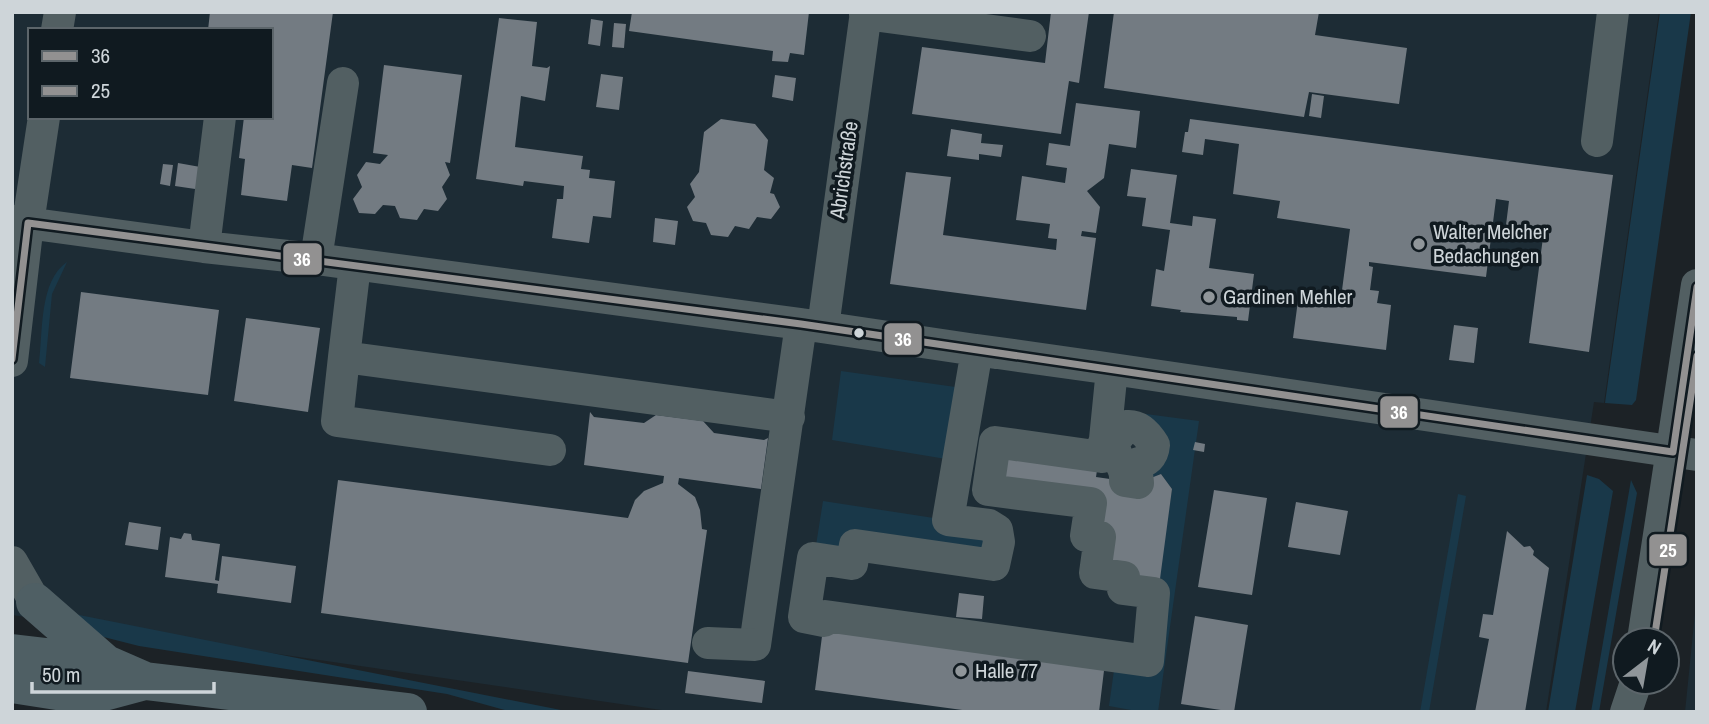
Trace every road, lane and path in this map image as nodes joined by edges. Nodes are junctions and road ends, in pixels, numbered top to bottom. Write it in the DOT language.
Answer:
graph roads {
  1 [pos="1613,12"];
  2 [pos="865,13"];
  3 [pos="1030,36"];
  4 [pos="343,83"];
  5 [pos="44,119"];
  6 [pos="220,119"];
  7 [pos="1597,141"];
  8 [pos="20,222"];
  9 [pos="204,247"];
  10 [pos="316,259"];
  11 [pos="355,265"];
  12 [pos="1697,285"];
  13 [pos="812,326"];
  14 [pos="985,352"];
  15 [pos="344,357"];
  16 [pos="12,361"];
  17 [pos="1112,369"];
  18 [pos="789,417"];
  19 [pos="550,450"];
  20 [pos="1685,453"];
  21 [pos="12,562"];
  22 [pos="35,602"];
  23 [pos="1645,626"];
  24 [pos="708,643"];
  25 [pos="12,653"];
  26 [pos="106,664"];
  27 [pos="145,681"];
  28 [pos="12,684"];
  29 [pos="408,712"];
  1 -- 7 [label="street"];
  2 -- 3 [label="street"];
  2 -- 13 [label="street, Abrichstraße"];
  4 -- 10 [label="street"];
  5 -- 8 [label="street"];
  6 -- 9 [label="street"];
  8 -- 9 [label="street"];
  8 -- 16 [label="street"];
  9 -- 10 [label="street"];
  10 -- 11 [label="street"];
  11 -- 13 [label="street"];
  11 -- 15 [label="street"];
  12 -- 20 [label="street"];
  13 -- 14 [label="street"];
  13 -- 18 [label="street, Abrichstraße"];
  14 -- 17 [label="street"];
  14 -- 17 [label="street"];
  15 -- 18 [label="street"];
  15 -- 19 [label="street"];
  17 -- 20 [label="street"];
  18 -- 24 [label="street, Abrichstraße"];
  20 -- 23 [label="street"];
  21 -- 22 [label="street"];
  22 -- 26 [label="main road"];
  25 -- 26 [label="main road"];
  26 -- 27 [label="main road"];
  27 -- 28 [label="main road"];
  27 -- 29 [label="main road"];
}
